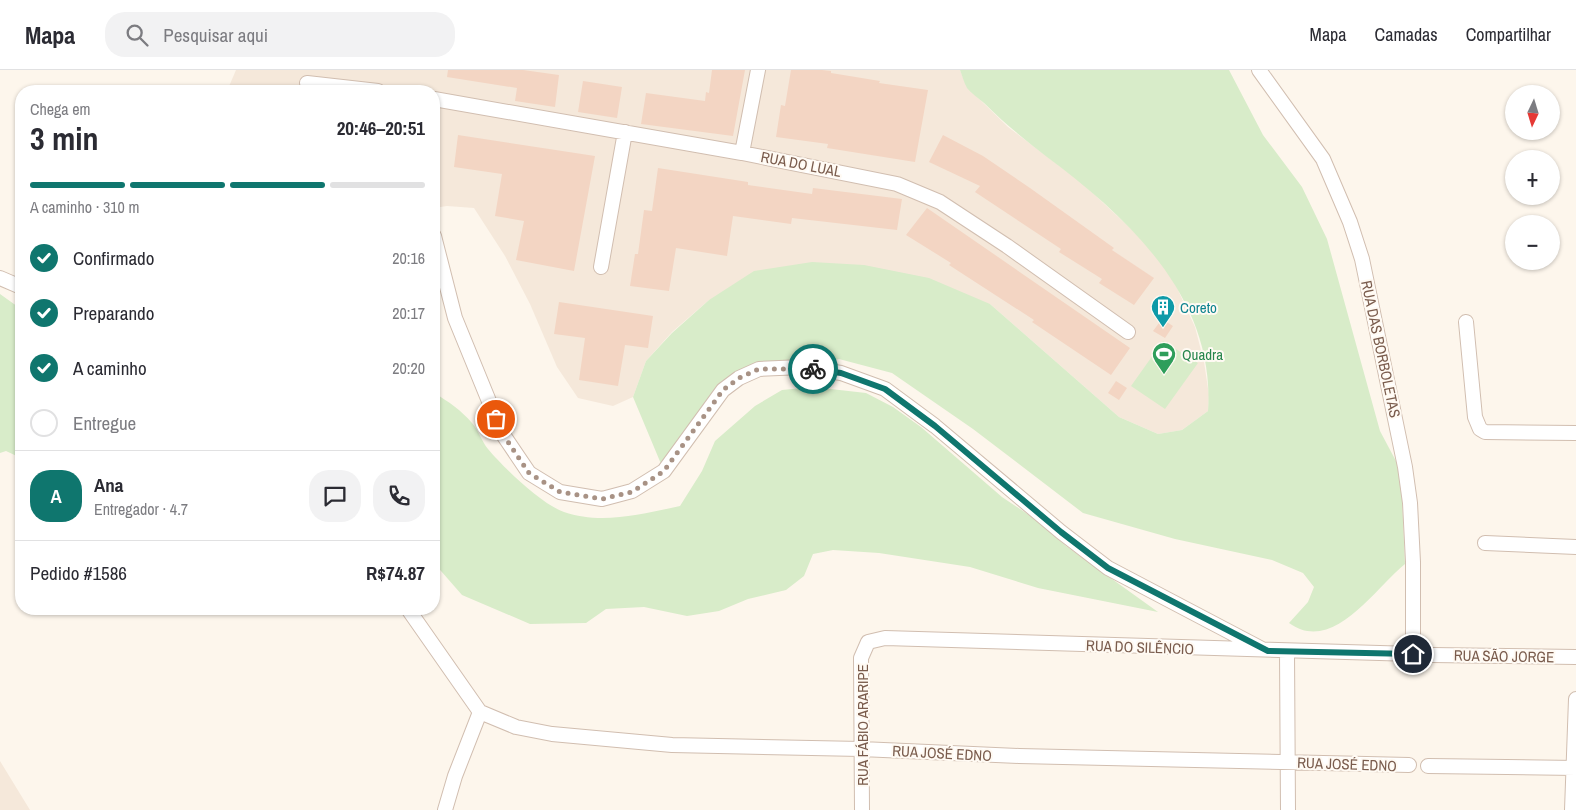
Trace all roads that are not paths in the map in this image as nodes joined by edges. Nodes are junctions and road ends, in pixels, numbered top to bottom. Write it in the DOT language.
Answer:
graph roads {
  1 [pos="758,70"];
  2 [pos="1259,70"];
  3 [pos="307,83"];
  4 [pos="325,85"];
  5 [pos="440,100"];
  6 [pos="625,132"];
  7 [pos="742,153"];
  8 [pos="440,259"];
  9 [pos="600,267"];
  10 [pos="0,278"];
  11 [pos="15,284"];
  12 [pos="1466,322"];
  13 [pos="1128,332"];
  14 [pos="1576,433"];
  15 [pos="1485,543"];
  16 [pos="1576,547"];
  17 [pos="412,615"];
  18 [pos="868,642"];
  19 [pos="1268,651"];
  20 [pos="1287,652"];
  21 [pos="1413,654"];
  22 [pos="1432,655"];
  23 [pos="1576,657"];
  24 [pos="1576,699"];
  25 [pos="480,712"];
  26 [pos="861,749"];
  27 [pos="1289,762"];
  28 [pos="1408,765"];
  29 [pos="1428,766"];
  30 [pos="1575,768"];
  31 [pos="445,810"];
  32 [pos="862,810"];
  33 [pos="1288,810"];
  34 [pos="1572,810"];
  1 -- 7 [label="street"];
  2 -- 21 [label="street, RUA DAS BORBOLETAS"];
  3 -- 4 [label="street"];
  5 -- 6 [label="street, RUA DO LUAL"];
  6 -- 7 [label="street, RUA DO LUAL"];
  6 -- 9 [label="street"];
  7 -- 13 [label="street, RUA DO LUAL"];
  8 -- 19 [label="street"];
  10 -- 11 [label="street"];
  12 -- 14 [label="street"];
  15 -- 16 [label="street"];
  17 -- 25 [label="street"];
  18 -- 19 [label="street, RUA DO SILÊNCIO"];
  18 -- 26 [label="street, RUA FÁBIO ARARIPE"];
  19 -- 20 [label="street, RUA DO SILÊNCIO"];
  20 -- 21 [label="street, RUA DO SILÊNCIO"];
  20 -- 27 [label="street"];
  22 -- 23 [label="street, RUA SÃO JORGE"];
  24 -- 30 [label="street"];
  25 -- 26 [label="street, RUA JOSÉ EDNO"];
  25 -- 31 [label="street"];
  26 -- 27 [label="street, RUA JOSÉ EDNO"];
  26 -- 32 [label="street, RUA FÁBIO ARARIPE"];
  27 -- 28 [label="street, RUA JOSÉ EDNO"];
  27 -- 33 [label="street"];
  29 -- 30 [label="street"];
  30 -- 34 [label="street"];
}
